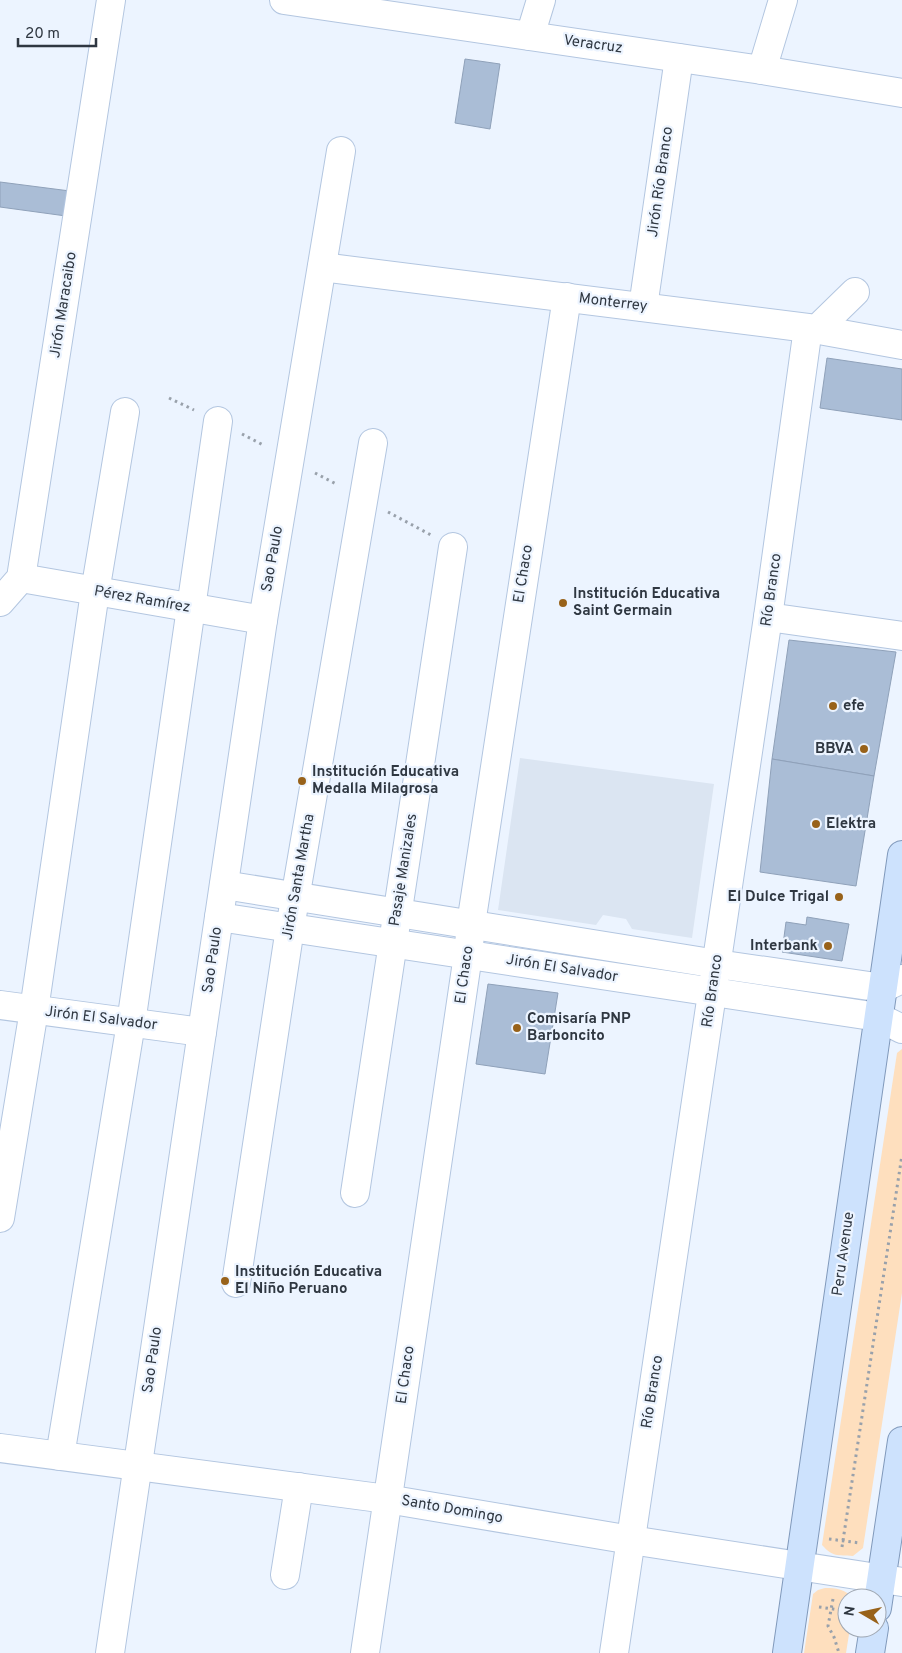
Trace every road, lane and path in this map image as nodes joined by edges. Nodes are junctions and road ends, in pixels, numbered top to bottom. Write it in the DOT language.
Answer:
graph roads {
  1 [pos="111,0"];
  2 [pos="290,0"];
  3 [pos="541,0"];
  4 [pos="783,0"];
  5 [pos="530,36"];
  6 [pos="679,58"];
  7 [pos="762,70"];
  8 [pos="902,93"];
  9 [pos="341,151"];
  10 [pos="322,267"];
  11 [pos="855,292"];
  12 [pos="566,297"];
  13 [pos="643,307"];
  14 [pos="812,329"];
  15 [pos="902,345"];
  16 [pos="125,412"];
  17 [pos="218,421"];
  18 [pos="373,443"];
  19 [pos="454,547"];
  20 [pos="21,578"];
  21 [pos="95,592"];
  22 [pos="0,602"];
  23 [pos="192,608"];
  24 [pos="768,617"];
  25 [pos="263,620"];
  26 [pos="902,636"];
  27 [pos="902,855"];
  28 [pos="224,885"];
  29 [pos="296,897"];
  30 [pos="398,912"];
  31 [pos="218,918"];
  32 [pos="471,924"];
  33 [pos="290,928"];
  34 [pos="393,944"];
  35 [pos="468,955"];
  36 [pos="717,964"];
  37 [pos="892,983"];
  38 [pos="713,992"];
  39 [pos="0,1005"];
  40 [pos="34,1010"];
  41 [pos="131,1023"];
  42 [pos="890,1023"];
  43 [pos="202,1032"];
  44 [pos="902,1154"];
  45 [pos="355,1193"];
  46 [pos="0,1218"];
  47 [pos="236,1283"];
  48 [pos="902,1441"];
  49 [pos="0,1448"];
  50 [pos="60,1456"];
  51 [pos="137,1466"];
  52 [pos="299,1487"];
  53 [pos="388,1499"];
  54 [pos="823,1538"];
  55 [pos="631,1540"];
  56 [pos="843,1541"];
  57 [pos="863,1543"];
  58 [pos="841,1556"];
  59 [pos="800,1566"];
  60 [pos="285,1575"];
  61 [pos="892,1581"];
  62 [pos="834,1595"];
  63 [pos="811,1606"];
  64 [pos="832,1608"];
  65 [pos="837,1609"];
  66 [pos="872,1638"];
  67 [pos="110,1653"];
  68 [pos="365,1653"];
  69 [pos="614,1653"];
  70 [pos="787,1653"];
  71 [pos="839,1653"];
  72 [pos="870,1653"];
  1 -- 20 [label="street, Jirón Maracaibo"];
  2 -- 5 [label="street, Veracruz"];
  3 -- 5 [label="street"];
  4 -- 7 [label="street"];
  5 -- 6 [label="street, Veracruz"];
  6 -- 7 [label="street, Veracruz"];
  6 -- 13 [label="street, Jirón Río Branco"];
  7 -- 8 [label="street, Veracruz"];
  9 -- 10 [label="street, Sao Paulo"];
  10 -- 12 [label="street, Monterrey"];
  10 -- 25 [label="street, Sao Paulo"];
  11 -- 14 [label="street"];
  12 -- 13 [label="street, Monterrey"];
  12 -- 32 [label="street, El Chaco"];
  13 -- 14 [label="street, Monterrey"];
  14 -- 15 [label="street, Monterrey"];
  14 -- 24 [label="street, Río Branco"];
  16 -- 21 [label="street"];
  17 -- 23 [label="street"];
  18 -- 29 [label="street, Jirón Santa Martha"];
  19 -- 30 [label="street, Pasaje Manizales"];
  20 -- 21 [label="street, Pérez Ramírez"];
  20 -- 22 [label="street"];
  21 -- 23 [label="street, Pérez Ramírez"];
  21 -- 40 [label="street"];
  23 -- 25 [label="street, Pérez Ramírez"];
  23 -- 41 [label="street"];
  24 -- 26 [label="street"];
  24 -- 36 [label="street, Río Branco"];
  25 -- 28 [label="street, Sao Paulo"];
  27 -- 37 [label="main road, Peru Avenue"];
  28 -- 29 [label="street, Jirón El Salvador"];
  28 -- 31 [label="street, Sao Paulo"];
  29 -- 30 [label="street, Jirón El Salvador"];
  29 -- 33 [label="street, Jirón Santa Martha"];
  30 -- 32 [label="street, Jirón El Salvador"];
  30 -- 34 [label="street, Pasaje Manizales"];
  31 -- 33 [label="street, Jirón El Salvador"];
  31 -- 43 [label="street, Sao Paulo"];
  32 -- 35 [label="street, El Chaco"];
  32 -- 36 [label="street, Jirón El Salvador"];
  33 -- 34 [label="street, Jirón El Salvador"];
  33 -- 47 [label="street, Jirón Santa Martha"];
  34 -- 35 [label="street, Jirón El Salvador"];
  34 -- 45 [label="street, Pasaje Manizales"];
  35 -- 38 [label="street, Jirón El Salvador"];
  35 -- 53 [label="street, El Chaco"];
  36 -- 37 [label="street, Jirón El Salvador"];
  36 -- 38 [label="street, Río Branco"];
  37 -- 42 [label="main road, Peru Avenue"];
  38 -- 42 [label="street, Jirón El Salvador"];
  38 -- 55 [label="street, Río Branco"];
  39 -- 40 [label="street, Jirón El Salvador"];
  40 -- 41 [label="street, Jirón El Salvador"];
  40 -- 46 [label="street"];
  41 -- 43 [label="street, Jirón El Salvador"];
  41 -- 50 [label="street"];
  42 -- 59 [label="main road, Peru Avenue"];
  43 -- 51 [label="street, Sao Paulo"];
  44 -- 56 [label="path"];
  48 -- 61 [label="main road"];
  49 -- 50 [label="street, Santo Domingo"];
  50 -- 51 [label="street, Santo Domingo"];
  51 -- 52 [label="street, Santo Domingo"];
  51 -- 67 [label="street, Sao Paulo"];
  52 -- 53 [label="street, Santo Domingo"];
  52 -- 60 [label="street"];
  53 -- 55 [label="street, Santo Domingo"];
  53 -- 68 [label="street, El Chaco"];
  54 -- 56 [label="path"];
  55 -- 59 [label="street, Santo Domingo"];
  55 -- 69 [label="street, Río Branco"];
  56 -- 57 [label="path"];
  56 -- 58 [label="path"];
  59 -- 61 [label="street, Santo Domingo"];
  59 -- 70 [label="main road, Peru Avenue"];
  62 -- 64 [label="path"];
  63 -- 64 [label="path"];
  64 -- 65 [label="path"];
  64 -- 71 [label="path"];
  66 -- 72 [label="main road"];
}
